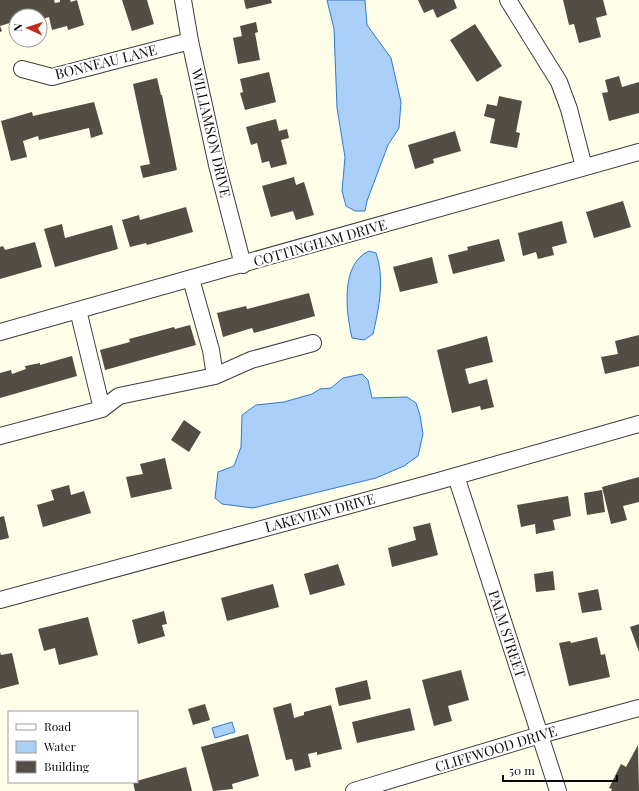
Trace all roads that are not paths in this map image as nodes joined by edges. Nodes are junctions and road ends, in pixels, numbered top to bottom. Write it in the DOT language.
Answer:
graph roads {
  1 [pos="183,0"];
  2 [pos="508,0"];
  3 [pos="190,41"];
  4 [pos="22,69"];
  5 [pos="639,152"];
  6 [pos="584,167"];
  7 [pos="243,265"];
  8 [pos="191,279"];
  9 [pos="78,310"];
  10 [pos="0,332"];
  11 [pos="313,343"];
  12 [pos="215,376"];
  13 [pos="102,409"];
  14 [pos="639,424"];
  15 [pos="0,436"];
  16 [pos="456,476"];
  17 [pos="0,600"];
  18 [pos="639,708"];
  19 [pos="540,735"];
  20 [pos="354,791"];
  21 [pos="558,791"];
  1 -- 3 [label="street, WILLIAMSON DRIVE"];
  2 -- 6 [label="street"];
  3 -- 4 [label="street, BONNEAU LANE"];
  3 -- 7 [label="street, WILLIAMSON DRIVE"];
  5 -- 6 [label="street, COTTINGHAM DRIVE"];
  6 -- 7 [label="street, COTTINGHAM DRIVE"];
  7 -- 8 [label="street, COTTINGHAM DRIVE"];
  8 -- 9 [label="street, COTTINGHAM DRIVE"];
  8 -- 12 [label="street"];
  9 -- 10 [label="street, COTTINGHAM DRIVE"];
  9 -- 13 [label="street"];
  11 -- 12 [label="street"];
  12 -- 13 [label="street"];
  13 -- 15 [label="street"];
  14 -- 16 [label="street, LAKEVIEW DRIVE"];
  16 -- 17 [label="street, LAKEVIEW DRIVE"];
  16 -- 19 [label="street, PALM STREET"];
  18 -- 19 [label="street, CLIFFWOOD DRIVE"];
  19 -- 20 [label="street, CLIFFWOOD DRIVE"];
  19 -- 21 [label="street, PALM STREET"];
}
